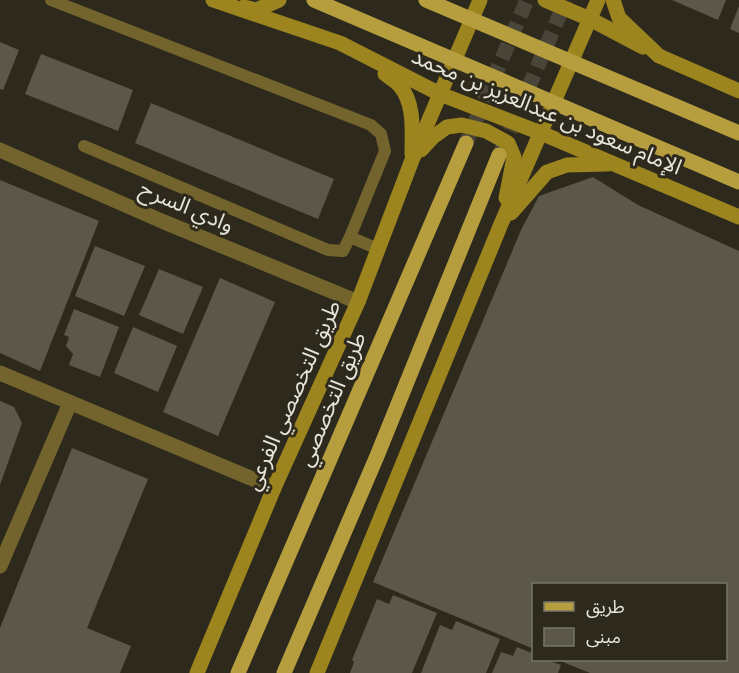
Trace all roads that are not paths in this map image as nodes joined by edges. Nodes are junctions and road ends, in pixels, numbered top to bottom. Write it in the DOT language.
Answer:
graph roads {
  1 [pos="51,0"];
  2 [pos="279,0"];
  3 [pos="314,0"];
  4 [pos="426,0"];
  5 [pos="480,0"];
  6 [pos="544,0"];
  7 [pos="598,0"];
  8 [pos="613,0"];
  9 [pos="217,2"];
  10 [pos="590,19"];
  11 [pos="340,43"];
  12 [pos="659,56"];
  13 [pos="739,91"];
  14 [pos="440,94"];
  15 [pos="541,133"];
  16 [pos="739,133"];
  17 [pos="466,143"];
  18 [pos="84,146"];
  19 [pos="0,150"];
  20 [pos="499,155"];
  21 [pos="412,160"];
  22 [pos="614,164"];
  23 [pos="739,183"];
  24 [pos="739,217"];
  25 [pos="501,224"];
  26 [pos="350,237"];
  27 [pos="378,249"];
  28 [pos="358,302"];
  29 [pos="0,373"];
  30 [pos="70,403"];
  31 [pos="274,488"];
  32 [pos="0,566"];
  33 [pos="197,673"];
  34 [pos="238,673"];
  35 [pos="284,673"];
  36 [pos="317,673"];
  1 -- 26 [label="lane"];
  2 -- 9 [label="street"];
  3 -- 23 [label="main road, bridge"];
  4 -- 16 [label="main road, bridge"];
  5 -- 14 [label="street, طريق التخصصي الفرعي"];
  6 -- 10 [label="street"];
  7 -- 10 [label="street"];
  8 -- 12 [label="street"];
  9 -- 11 [label="street, الإمام سعود بن عبدالعزيز بن محمد"];
  10 -- 12 [label="street"];
  10 -- 15 [label="street"];
  11 -- 14 [label="street, الإمام سعود بن عبدالعزيز بن محمد"];
  11 -- 21 [label="street, الإمام سعود بن عبدالعزيز بن محمد"];
  12 -- 13 [label="street"];
  14 -- 15 [label="street, الإمام سعود بن عبدالعزيز بن محمد"];
  14 -- 21 [label="street, طريق التخصصي الفرعي"];
  15 -- 22 [label="street, الإمام سعود بن عبدالعزيز بن محمد"];
  15 -- 25 [label="street"];
  17 -- 34 [label="main road, طريق التخصصي"];
  18 -- 26 [label="lane"];
  19 -- 28 [label="street, وادي السرح"];
  20 -- 35 [label="main road"];
  21 -- 25 [label="street"];
  21 -- 27 [label="street, طريق التخصصي الفرعي"];
  22 -- 24 [label="street, الإمام سعود بن عبدالعزيز بن محمد"];
  22 -- 25 [label="street"];
  25 -- 36 [label="street"];
  26 -- 27 [label="lane"];
  27 -- 28 [label="street, طريق التخصصي الفرعي"];
  28 -- 31 [label="street, طريق التخصصي الفرعي"];
  29 -- 30 [label="street"];
  30 -- 31 [label="street"];
  30 -- 32 [label="street"];
  31 -- 33 [label="street, طريق التخصصي الفرعي"];
}
